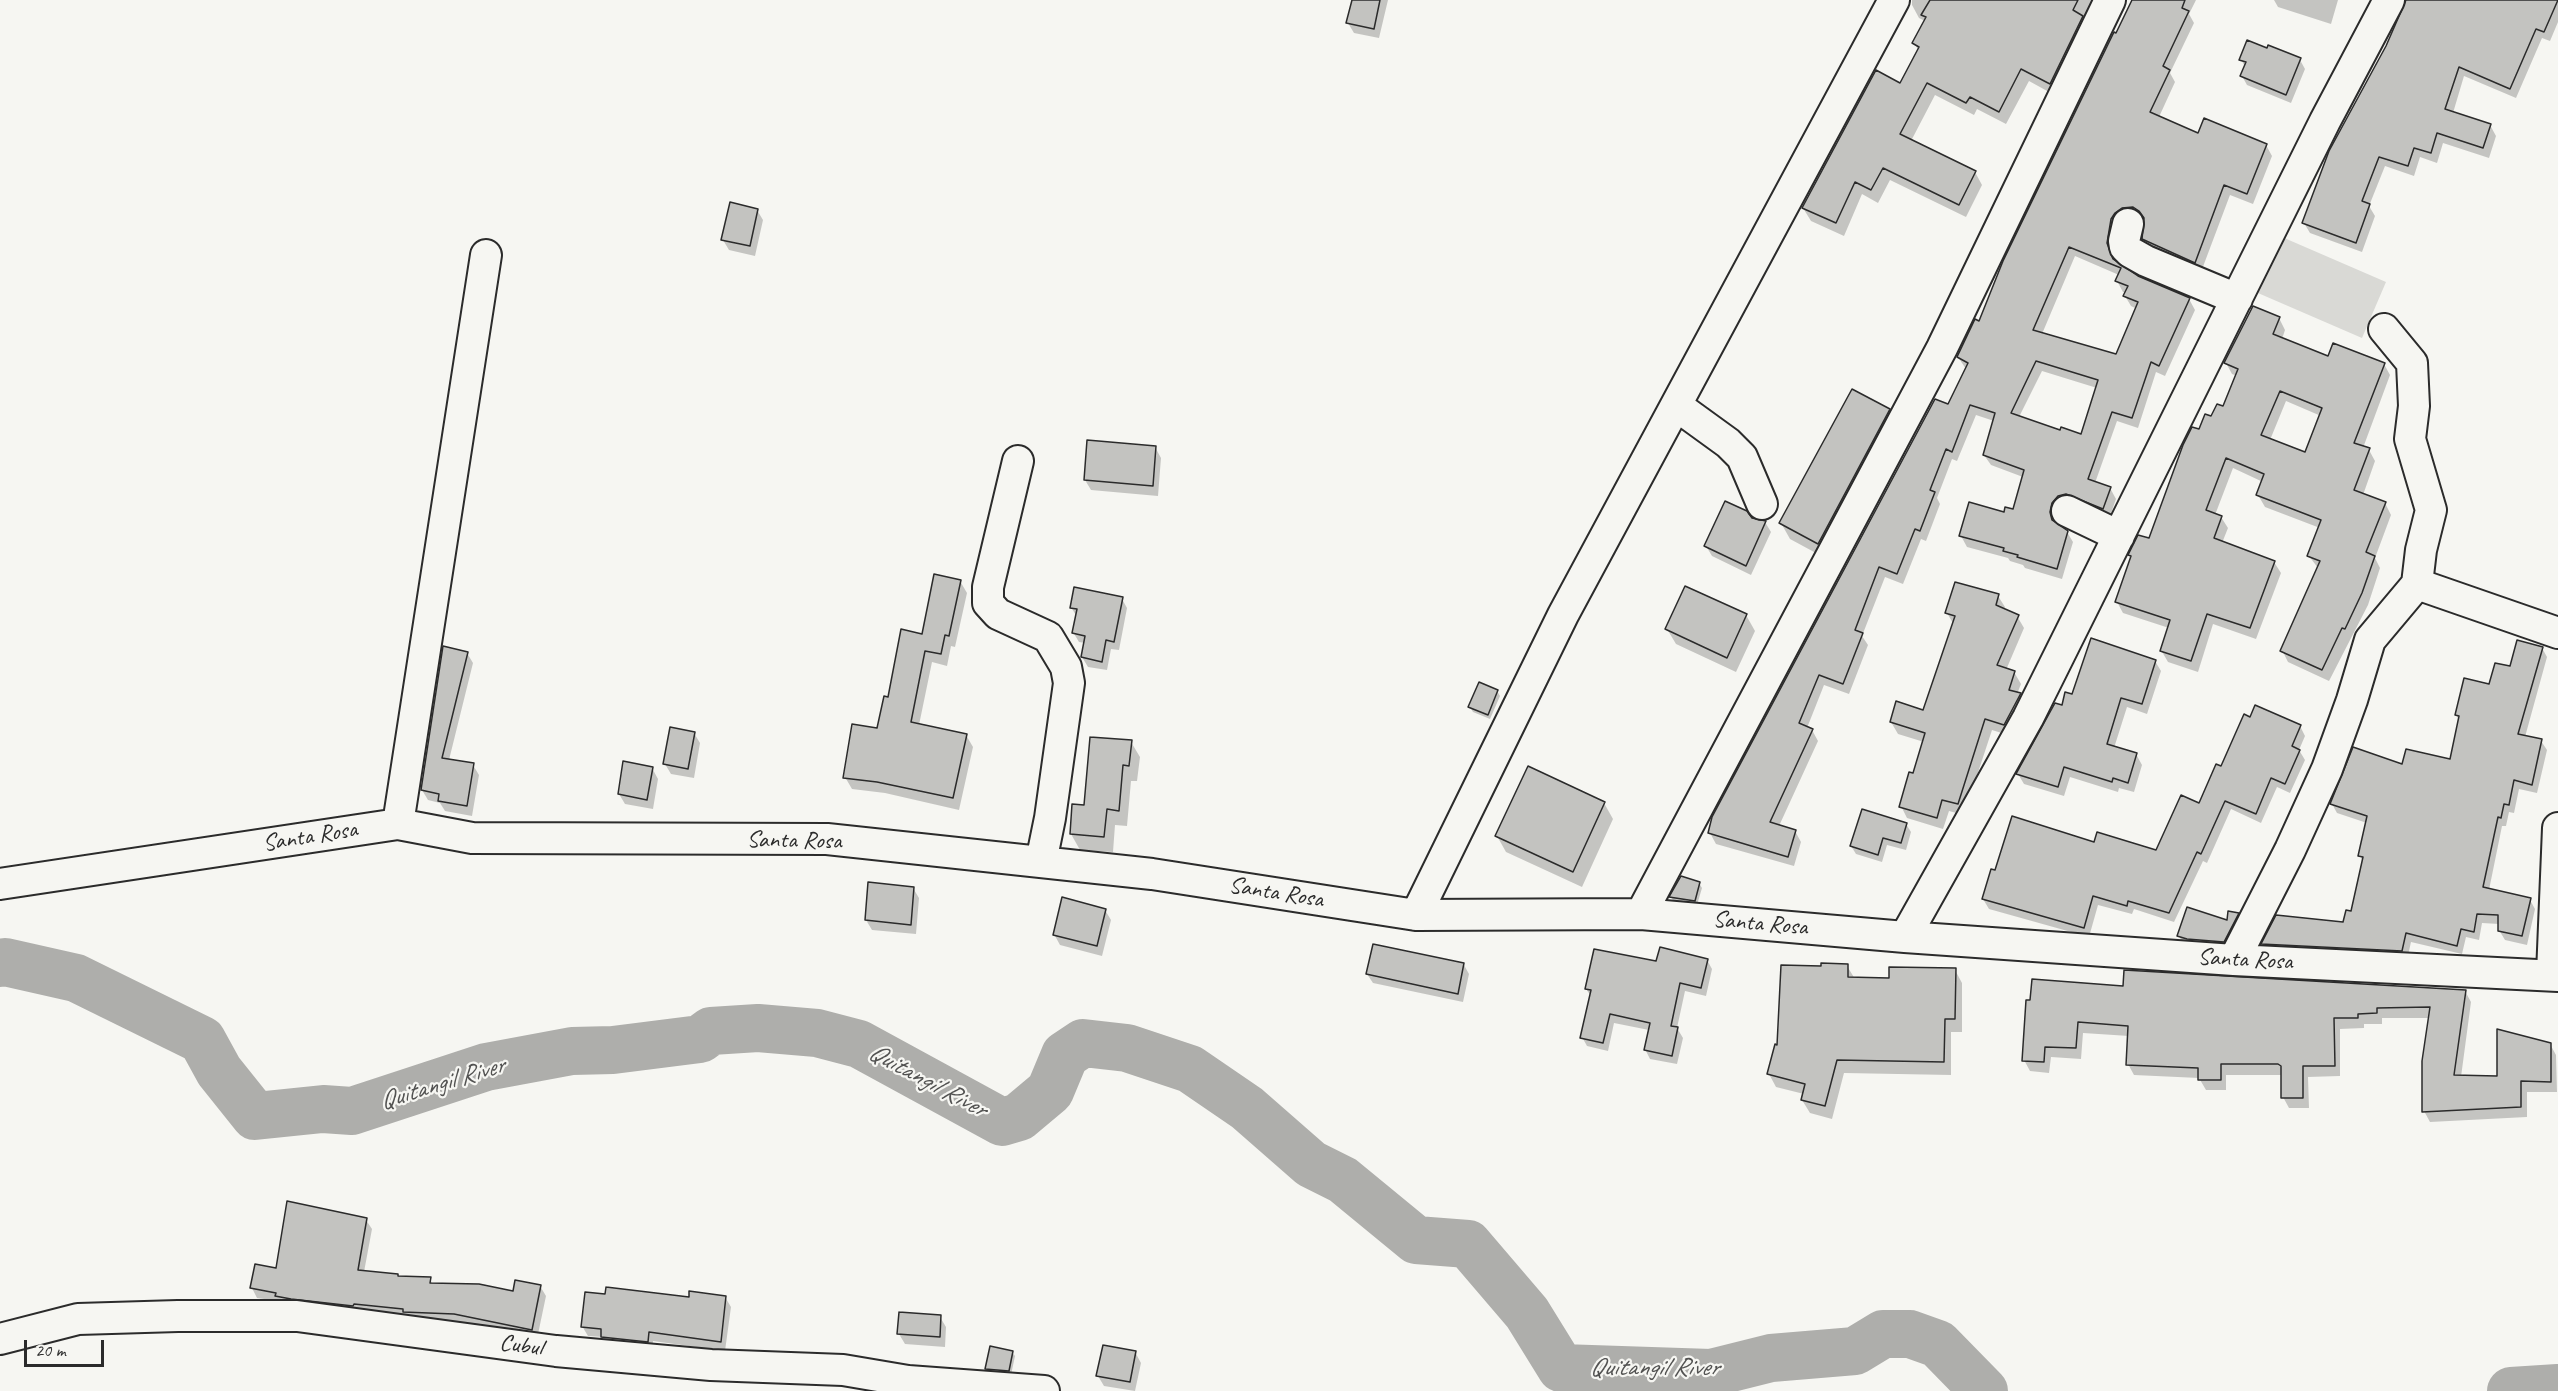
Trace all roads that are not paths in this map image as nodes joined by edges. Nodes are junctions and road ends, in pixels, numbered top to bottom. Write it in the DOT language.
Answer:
graph roads {
  1 [pos="1894,0"];
  2 [pos="2110,0"];
  3 [pos="2390,0"];
  4 [pos="2128,224"];
  5 [pos="486,255"];
  6 [pos="2237,299"];
  7 [pos="2384,329"];
  8 [pos="1677,406"];
  9 [pos="1018,461"];
  10 [pos="1762,504"];
  11 [pos="2067,511"];
  12 [pos="2120,536"];
  13 [pos="2417,584"];
  14 [pos="2558,633"];
  15 [pos="398,824"];
  16 [pos="2558,828"];
  17 [pos="1041,862"];
  18 [pos="0,884"];
  19 [pos="1641,914"];
  20 [pos="1416,915"];
  21 [pos="1905,937"];
  22 [pos="2234,960"];
  23 [pos="2555,975"];
  24 [pos="0,1339"];
  25 [pos="847,1380"];
  26 [pos="1044,1391"];
  1 -- 8 [label="street"];
  2 -- 19 [label="street"];
  3 -- 6 [label="street"];
  4 -- 6 [label="street"];
  5 -- 15 [label="street"];
  6 -- 12 [label="street"];
  7 -- 13 [label="street"];
  8 -- 10 [label="street"];
  8 -- 20 [label="street"];
  9 -- 17 [label="street"];
  11 -- 12 [label="street"];
  12 -- 21 [label="street"];
  13 -- 14 [label="street"];
  13 -- 22 [label="street"];
  15 -- 17 [label="street, Santa Rosa"];
  15 -- 18 [label="street, Santa Rosa"];
  16 -- 23 [label="street"];
  17 -- 20 [label="street, Santa Rosa"];
  19 -- 20 [label="street, Santa Rosa"];
  19 -- 21 [label="street, Santa Rosa"];
  21 -- 22 [label="street, Santa Rosa"];
  22 -- 23 [label="street, Santa Rosa"];
  24 -- 25 [label="street, Cubul"];
  25 -- 26 [label="street, Cubul"];
}
